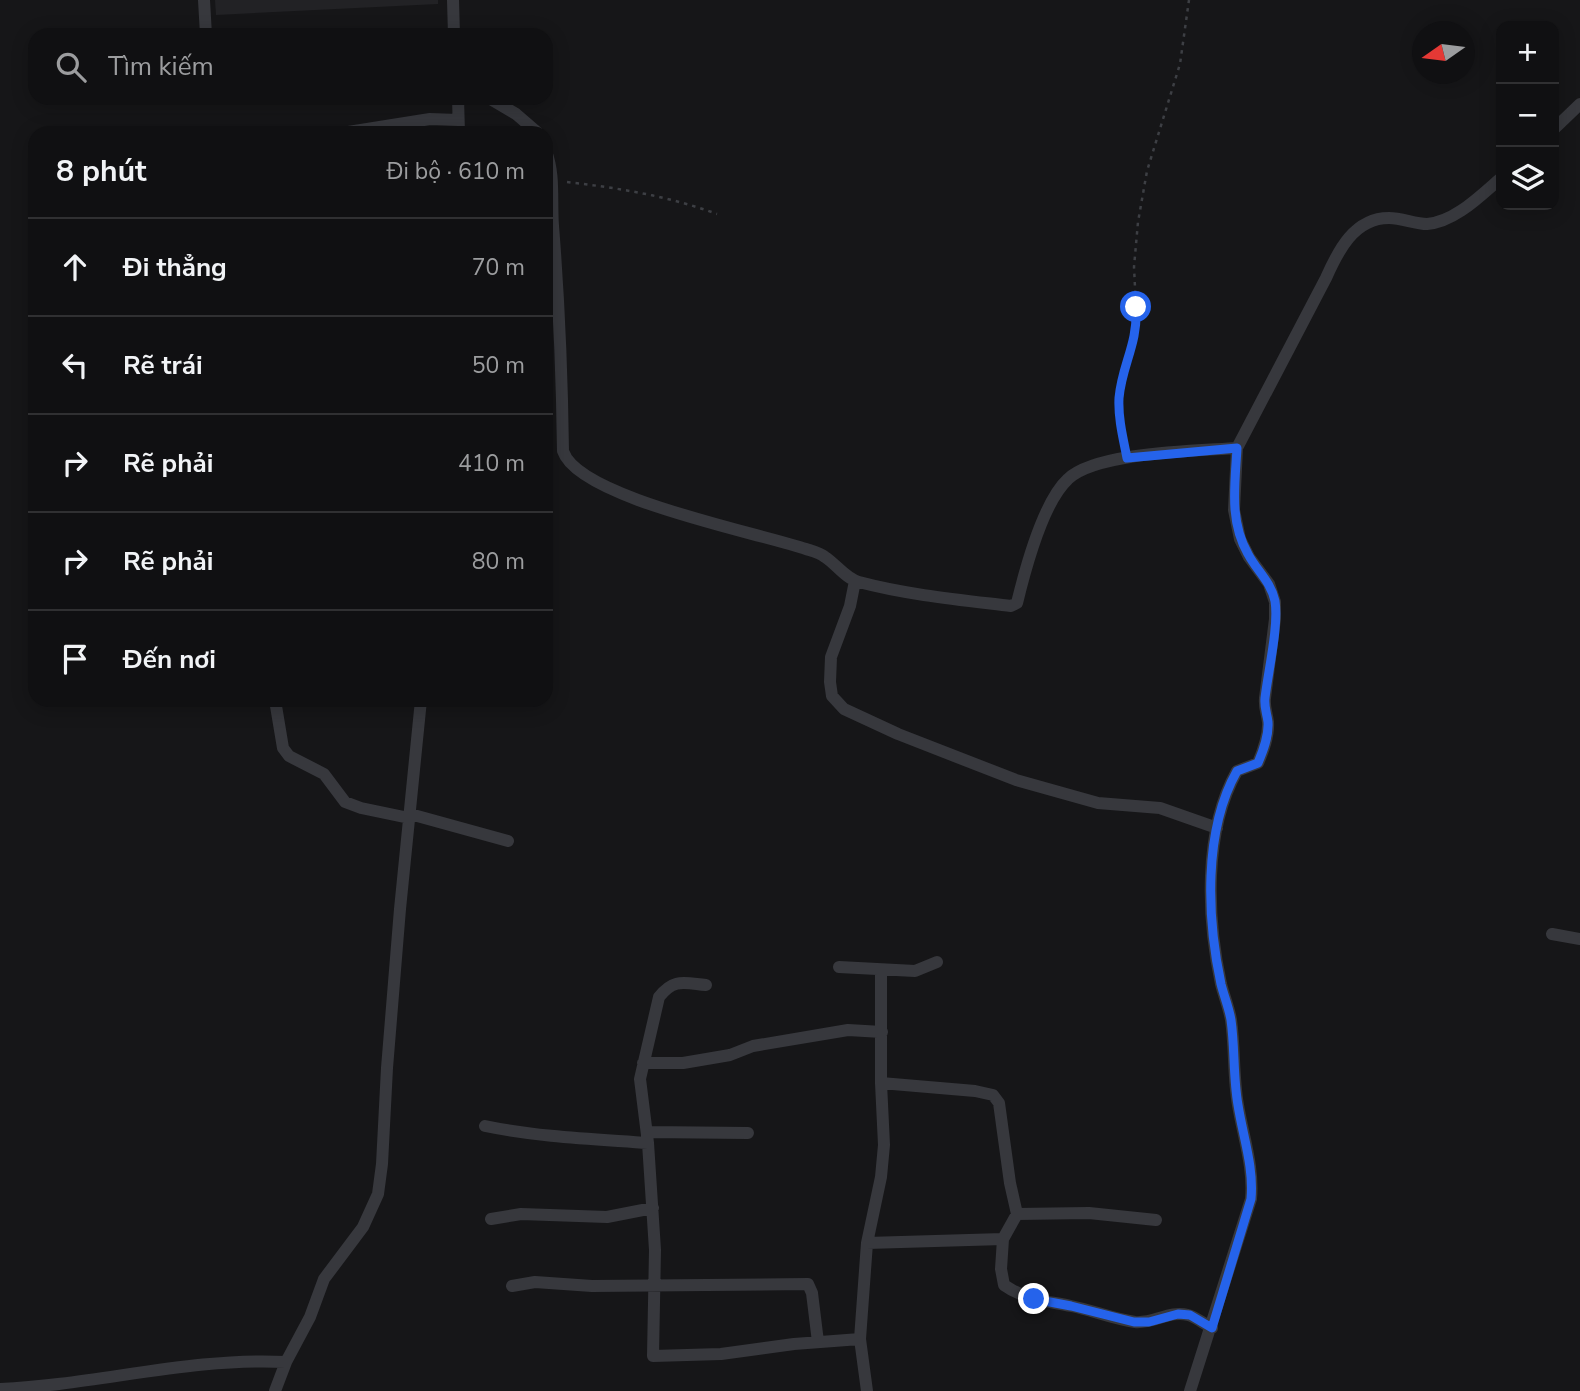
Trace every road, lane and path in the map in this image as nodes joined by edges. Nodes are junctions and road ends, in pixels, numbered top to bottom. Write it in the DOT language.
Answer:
graph roads {
  1 [pos="204,0"];
  2 [pos="453,0"];
  3 [pos="1189,0"];
  4 [pos="206,28"];
  5 [pos="454,28"];
  6 [pos="1580,104"];
  7 [pos="458,105"];
  8 [pos="501,105"];
  9 [pos="1559,125"];
  10 [pos="386,126"];
  11 [pos="455,126"];
  12 [pos="459,126"];
  13 [pos="530,126"];
  14 [pos="553,180"];
  15 [pos="1496,182"];
  16 [pos="717,214"];
  17 [pos="553,230"];
  18 [pos="1237,448"];
  19 [pos="1127,458"];
  20 [pos="855,581"];
  21 [pos="276,707"];
  22 [pos="420,707"];
  23 [pos="409,816"];
  24 [pos="1217,828"];
  25 [pos="508,841"];
  26 [pos="1552,934"];
  27 [pos="1580,939"];
  28 [pos="937,962"];
  29 [pos="839,967"];
  30 [pos="881,970"];
  31 [pos="706,985"];
  32 [pos="881,1032"];
  33 [pos="643,1063"];
  34 [pos="881,1083"];
  35 [pos="485,1126"];
  36 [pos="748,1133"];
  37 [pos="647,1137"];
  38 [pos="653,1208"];
  39 [pos="1017,1214"];
  40 [pos="491,1219"];
  41 [pos="1156,1220"];
  42 [pos="1003,1239"];
  43 [pos="867,1243"];
  44 [pos="512,1286"];
  45 [pos="655,1286"];
  46 [pos="1212,1328"];
  47 [pos="860,1339"];
  48 [pos="818,1342"];
  49 [pos="286,1362"];
  50 [pos="0,1389"];
  51 [pos="275,1391"];
  52 [pos="867,1391"];
  53 [pos="1190,1391"];
  1 -- 4 [label="street"];
  2 -- 5 [label="street"];
  3 -- 19 [label="path"];
  6 -- 9 [label="street"];
  7 -- 12 [label="street"];
  8 -- 13 [label="street"];
  10 -- 11 [label="street"];
  14 -- 16 [label="path"];
  15 -- 18 [label="street"];
  17 -- 20 [label="street"];
  18 -- 19 [label="street"];
  18 -- 24 [label="street"];
  19 -- 20 [label="street"];
  20 -- 24 [label="street"];
  21 -- 23 [label="street"];
  22 -- 23 [label="street"];
  23 -- 25 [label="street"];
  23 -- 49 [label="street"];
  24 -- 46 [label="street"];
  26 -- 27 [label="street"];
  28 -- 30 [label="street"];
  29 -- 30 [label="street"];
  30 -- 32 [label="street"];
  31 -- 33 [label="street"];
  32 -- 33 [label="street"];
  32 -- 34 [label="street"];
  33 -- 37 [label="street"];
  34 -- 39 [label="street"];
  34 -- 43 [label="street"];
  35 -- 37 [label="street"];
  36 -- 37 [label="street"];
  37 -- 38 [label="street"];
  38 -- 40 [label="street"];
  38 -- 45 [label="street"];
  39 -- 41 [label="street"];
  39 -- 42 [label="street"];
  42 -- 43 [label="street"];
  42 -- 46 [label="street"];
  43 -- 47 [label="street"];
  44 -- 45 [label="street"];
  45 -- 48 [label="street"];
  45 -- 48 [label="street"];
  46 -- 53 [label="street"];
  47 -- 48 [label="street"];
  47 -- 52 [label="street"];
  49 -- 50 [label="street"];
  49 -- 51 [label="street"];
}
